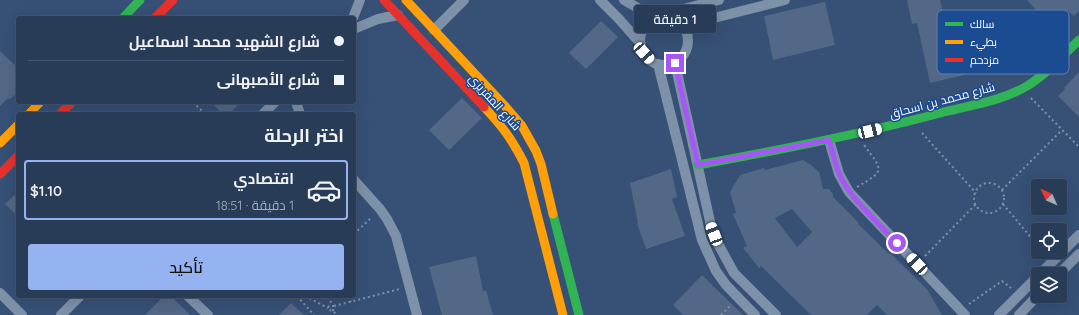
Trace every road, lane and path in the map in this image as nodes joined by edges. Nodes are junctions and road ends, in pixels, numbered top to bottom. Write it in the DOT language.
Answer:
graph roads {
  1 [pos="140,0"];
  2 [pos="173,0"];
  3 [pos="360,0"];
  4 [pos="384,0"];
  5 [pos="406,0"];
  6 [pos="464,0"];
  7 [pos="600,0"];
  8 [pos="624,0"];
  9 [pos="719,0"];
  10 [pos="784,0"];
  11 [pos="398,15"];
  12 [pos="125,16"];
  13 [pos="157,16"];
  14 [pos="354,16"];
  15 [pos="670,17"];
  16 [pos="657,18"];
  17 [pos="356,28"];
  18 [pos="434,30"];
  19 [pos="687,32"];
  20 [pos="1079,40"];
  21 [pos="640,44"];
  22 [pos="1069,50"];
  23 [pos="675,63"];
  24 [pos="658,64"];
  25 [pos="1044,74"];
  26 [pos="1022,89"];
  27 [pos="38,104"];
  28 [pos="70,104"];
  29 [pos="195,104"];
  30 [pos="273,104"];
  31 [pos="31,112"];
  32 [pos="62,112"];
  33 [pos="203,112"];
  34 [pos="265,112"];
  35 [pos="912,121"];
  36 [pos="16,127"];
  37 [pos="1062,130"];
  38 [pos="856,134"];
  39 [pos="829,140"];
  40 [pos="0,143"];
  41 [pos="1079,147"];
  42 [pos="16,158"];
  43 [pos="698,165"];
  44 [pos="0,174"];
  45 [pos="356,182"];
  46 [pos="1002,190"];
  47 [pos="849,192"];
  48 [pos="976,193"];
  49 [pos="976,204"];
  50 [pos="1003,204"];
  51 [pos="380,209"];
  52 [pos="356,232"];
  53 [pos="1079,235"];
  54 [pos="1031,238"];
  55 [pos="1079,254"];
  56 [pos="917,264"];
  57 [pos="1047,267"];
  58 [pos="1066,267"];
  59 [pos="1031,283"];
  60 [pos="409,286"];
  61 [pos="0,293"];
  62 [pos="1018,296"];
  63 [pos="78,298"];
  64 [pos="190,298"];
  65 [pos="299,298"];
  66 [pos="309,298"];
  67 [pos="331,298"];
  68 [pos="350,298"];
  69 [pos="738,298"];
  70 [pos="351,302"];
  71 [pos="1031,302"];
  72 [pos="333,306"];
  73 [pos="328,308"];
  74 [pos="333,311"];
  75 [pos="962,312"];
  76 [pos="22,315"];
  77 [pos="61,315"];
  78 [pos="208,315"];
  79 [pos="314,315"];
  80 [pos="337,315"];
  81 [pos="417,315"];
  82 [pos="563,315"];
  83 [pos="579,315"];
  84 [pos="721,315"];
  85 [pos="755,315"];
  86 [pos="776,315"];
  87 [pos="999,315"];
  88 [pos="1019,315"];
  1 -- 12 [label="street"];
  2 -- 13 [label="street"];
  3 -- 14 [label="street"];
  4 -- 11 [label="street, شارع المقريزي"];
  5 -- 18 [label="street, شارع المقريزي"];
  6 -- 18 [label="street"];
  7 -- 21 [label="street"];
  8 -- 16 [label="street"];
  9 -- 15 [label="street"];
  10 -- 19 [label="street"];
  11 -- 17 [label="street"];
  11 -- 82 [label="street, شارع المقريزي"];
  15 -- 16 [label="street"];
  15 -- 19 [label="street"];
  16 -- 21 [label="street"];
  18 -- 83 [label="street, شارع المقريزي"];
  19 -- 23 [label="street"];
  20 -- 22 [label="street, شارع محمد بن اسحاق"];
  21 -- 24 [label="street"];
  23 -- 24 [label="street"];
  23 -- 43 [label="street"];
  24 -- 69 [label="street"];
  25 -- 26 [label="street, شارع محمد بن اسحاق"];
  26 -- 35 [label="street, شارع محمد بن اسحاق"];
  26 -- 37 [label="path"];
  27 -- 31 [label="street"];
  28 -- 32 [label="street"];
  29 -- 33 [label="path"];
  30 -- 34 [label="street"];
  35 -- 38 [label="street, شارع محمد بن اسحاق"];
  35 -- 48 [label="path"];
  36 -- 40 [label="street"];
  37 -- 41 [label="path"];
  37 -- 46 [label="path"];
  38 -- 39 [label="street, شارع محمد بن اسحاق"];
  38 -- 47 [label="path"];
  39 -- 43 [label="street, شارع محمد بن اسحاق"];
  39 -- 47 [label="street"];
  42 -- 44 [label="street"];
  43 -- 86 [label="street"];
  45 -- 51 [label="street"];
  46 -- 48 [label="path"];
  46 -- 50 [label="path"];
  47 -- 56 [label="street"];
  48 -- 49 [label="path"];
  49 -- 50 [label="path"];
  49 -- 56 [label="path"];
  50 -- 54 [label="path"];
  51 -- 52 [label="path"];
  51 -- 60 [label="street"];
  53 -- 57 [label="street"];
  55 -- 58 [label="street"];
  56 -- 75 [label="street"];
  59 -- 62 [label="street"];
  60 -- 70 [label="path"];
  60 -- 81 [label="street"];
  61 -- 76 [label="street"];
  62 -- 75 [label="path"];
  62 -- 87 [label="street"];
  63 -- 77 [label="street"];
  64 -- 78 [label="street"];
  65 -- 79 [label="path"];
  66 -- 73 [label="path"];
  67 -- 72 [label="path"];
  68 -- 70 [label="path"];
  69 -- 84 [label="path"];
  69 -- 85 [label="street"];
  70 -- 72 [label="path"];
  71 -- 88 [label="street"];
  72 -- 73 [label="path"];
  72 -- 74 [label="path"];
  73 -- 74 [label="path"];
  74 -- 80 [label="path"];
}
